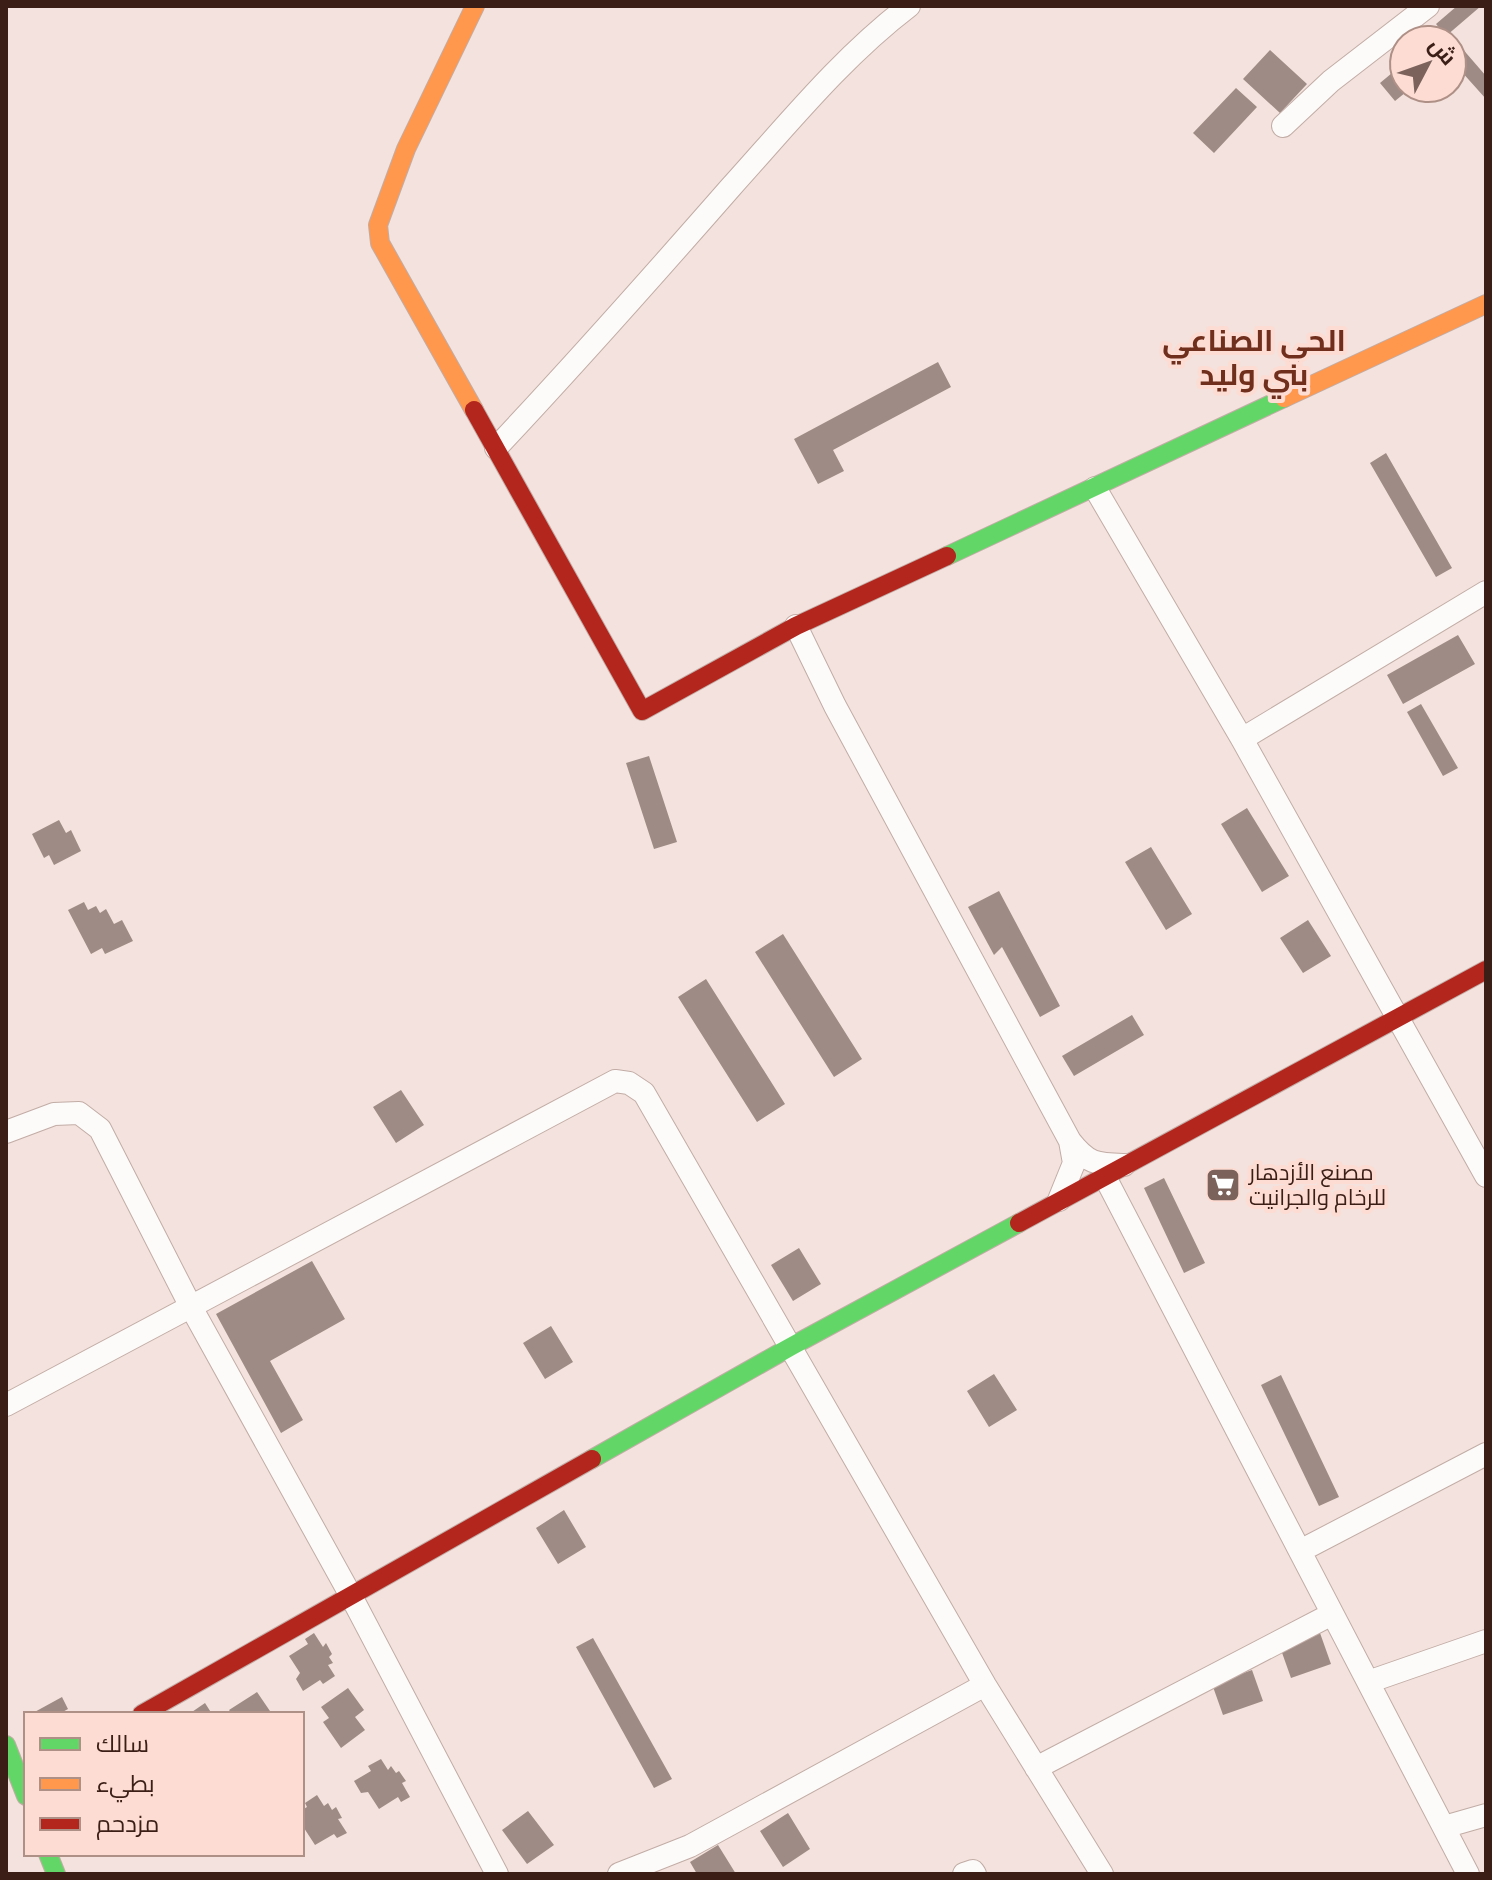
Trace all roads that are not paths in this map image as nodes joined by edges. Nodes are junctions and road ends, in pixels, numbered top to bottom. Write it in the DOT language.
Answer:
graph roads {
  1 [pos="475,6"];
  2 [pos="909,6"];
  3 [pos="1428,6"];
  4 [pos="1283,126"];
  5 [pos="1486,304"];
  6 [pos="496,448"];
  7 [pos="1095,488"];
  8 [pos="1486,592"];
  9 [pos="796,626"];
  10 [pos="1242,739"];
  11 [pos="1486,970"];
  12 [pos="1398,1019"];
  13 [pos="6,1132"];
  14 [pos="1070,1141"];
  15 [pos="1130,1165"];
  16 [pos="1486,1176"];
  17 [pos="1105,1177"];
  18 [pos="1059,1200"];
  19 [pos="191,1307"];
  20 [pos="792,1346"];
  21 [pos="6,1405"];
  22 [pos="1486,1454"];
  23 [pos="1300,1551"];
  24 [pos="351,1596"];
  25 [pos="1332,1614"];
  26 [pos="1486,1641"];
  27 [pos="1368,1682"];
  28 [pos="985,1685"];
  29 [pos="146,1712"];
  30 [pos="6,1745"];
  31 [pos="1036,1768"];
  32 [pos="20,1787"];
  33 [pos="1486,1815"];
  34 [pos="1444,1827"];
  35 [pos="497,1874"];
  36 [pos="619,1874"];
  37 [pos="964,1874"];
  38 [pos="975,1874"];
  39 [pos="1102,1874"];
  40 [pos="1468,1874"];
  1 -- 6 [label="street"];
  2 -- 6 [label="street"];
  3 -- 4 [label="street"];
  5 -- 7 [label="street"];
  6 -- 9 [label="street"];
  7 -- 9 [label="street"];
  7 -- 10 [label="street"];
  8 -- 10 [label="street"];
  9 -- 14 [label="street"];
  10 -- 12 [label="street"];
  11 -- 12 [label="street"];
  12 -- 15 [label="street"];
  12 -- 16 [label="street"];
  13 -- 19 [label="street"];
  14 -- 15 [label="street"];
  14 -- 18 [label="street"];
  15 -- 17 [label="street"];
  17 -- 18 [label="street"];
  17 -- 23 [label="street"];
  18 -- 20 [label="street"];
  19 -- 20 [label="street"];
  19 -- 21 [label="street"];
  19 -- 24 [label="street"];
  20 -- 24 [label="street"];
  20 -- 28 [label="street"];
  22 -- 23 [label="street"];
  23 -- 25 [label="street"];
  24 -- 29 [label="street"];
  24 -- 35 [label="street"];
  25 -- 27 [label="street"];
  25 -- 31 [label="street"];
  26 -- 27 [label="street"];
  27 -- 34 [label="street"];
  28 -- 31 [label="street"];
  28 -- 36 [label="street"];
  30 -- 32 [label="street"];
  31 -- 39 [label="street"];
  33 -- 34 [label="street"];
  34 -- 40 [label="street"];
  37 -- 38 [label="street"];
}
